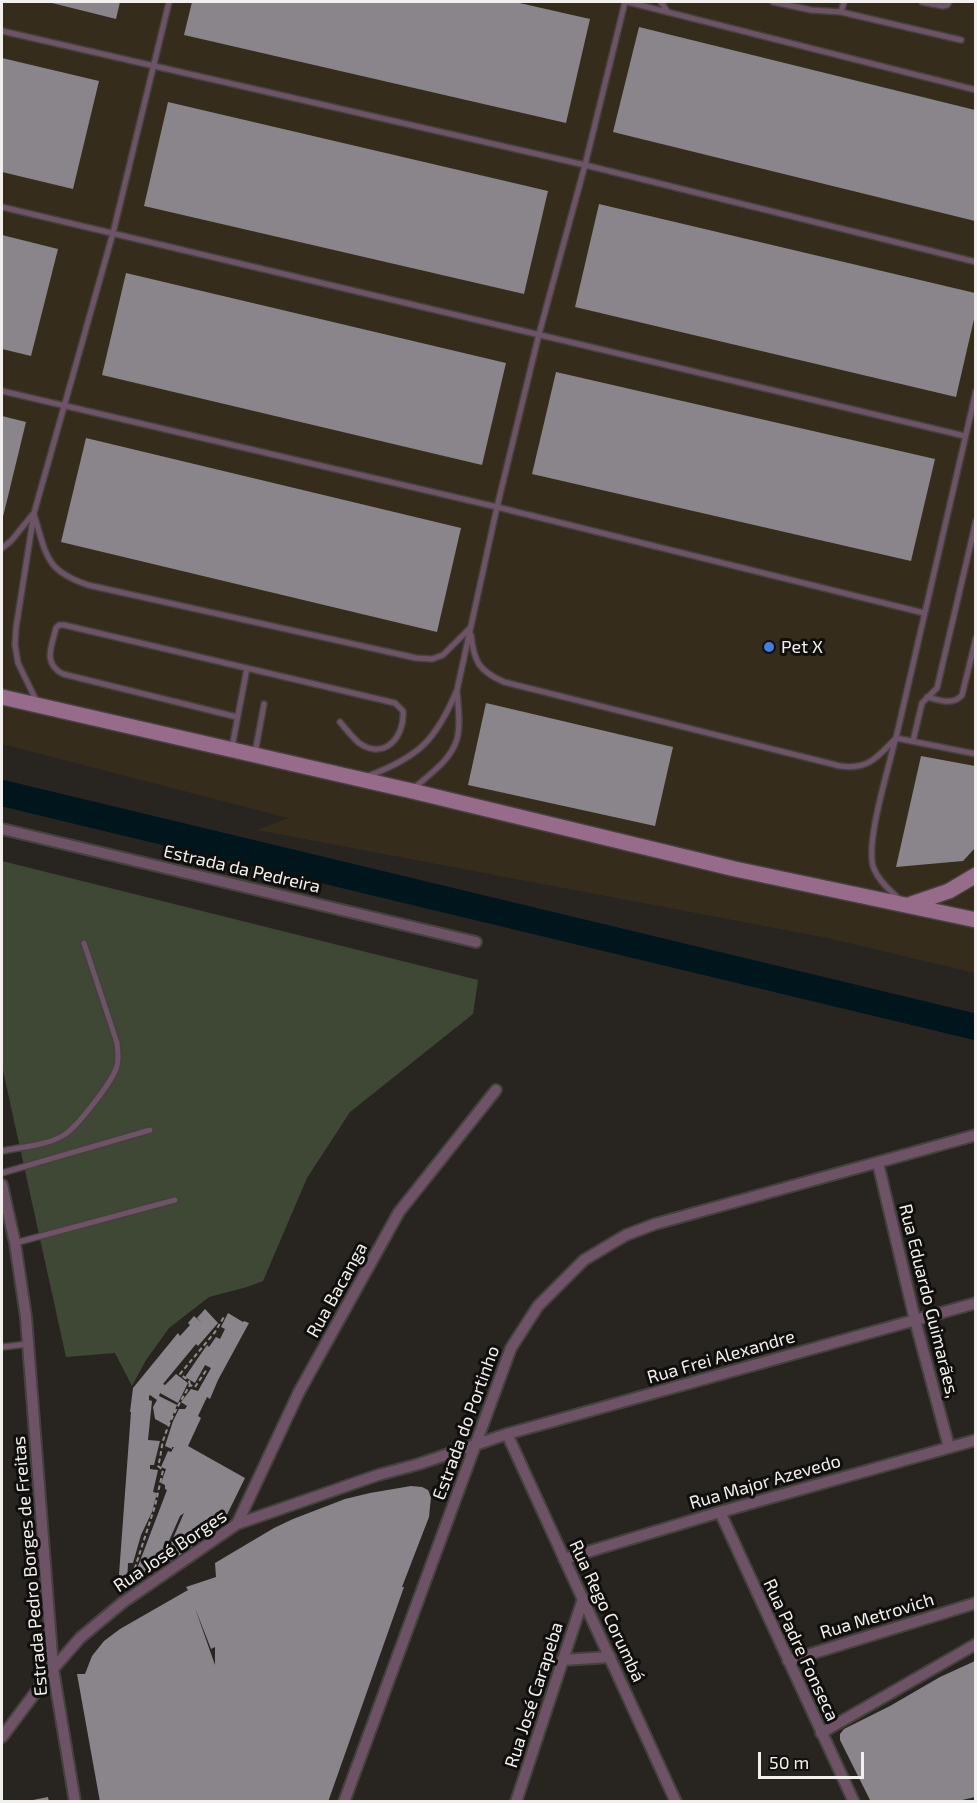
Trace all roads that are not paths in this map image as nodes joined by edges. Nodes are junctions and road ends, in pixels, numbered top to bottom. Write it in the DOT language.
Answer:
graph roads {
  1 [pos="169,2"];
  2 [pos="627,2"];
  3 [pos="661,2"];
  4 [pos="773,2"];
  5 [pos="844,2"];
  6 [pos="922,2"];
  7 [pos="949,2"];
  8 [pos="667,11"];
  9 [pos="841,12"];
  10 [pos="2,31"];
  11 [pos="961,40"];
  12 [pos="154,66"];
  13 [pos="975,90"];
  14 [pos="585,165"];
  15 [pos="2,207"];
  16 [pos="113,233"];
  17 [pos="975,262"];
  18 [pos="539,334"];
  19 [pos="2,391"];
  20 [pos="975,391"];
  21 [pos="64,406"];
  22 [pos="965,436"];
  23 [pos="497,507"];
  24 [pos="34,513"];
  25 [pos="975,521"];
  26 [pos="2,548"];
  27 [pos="924,614"];
  28 [pos="470,628"];
  29 [pos="975,638"];
  30 [pos="247,668"];
  31 [pos="457,690"];
  32 [pos="2,697"];
  33 [pos="927,697"];
  34 [pos="264,704"];
  35 [pos="39,707"];
  36 [pos="237,717"];
  37 [pos="340,722"];
  38 [pos="896,738"];
  39 [pos="913,741"];
  40 [pos="231,749"];
  41 [pos="975,754"];
  42 [pos="255,755"];
  43 [pos="361,779"];
  44 [pos="412,791"];
  45 [pos="2,829"];
  46 [pos="975,875"];
  47 [pos="906,905"];
  48 [pos="975,920"];
  49 [pos="476,942"];
  50 [pos="84,943"];
  51 [pos="496,1090"];
  52 [pos="150,1130"];
  53 [pos="975,1136"];
  54 [pos="2,1151"];
  55 [pos="878,1163"];
  56 [pos="2,1173"];
  57 [pos="2,1185"];
  58 [pos="175,1200"];
  59 [pos="15,1243"];
  60 [pos="975,1303"];
  61 [pos="915,1320"];
  62 [pos="28,1344"];
  63 [pos="2,1347"];
  64 [pos="507,1434"];
  65 [pos="975,1440"];
  66 [pos="476,1446"];
  67 [pos="949,1447"];
  68 [pos="720,1512"];
  69 [pos="237,1524"];
  70 [pos="564,1558"];
  71 [pos="583,1599"];
  72 [pos="975,1603"];
  73 [pos="975,1644"];
  74 [pos="610,1657"];
  75 [pos="562,1660"];
  76 [pos="788,1660"];
  77 [pos="53,1670"];
  78 [pos="821,1733"];
  79 [pos="2,1737"];
  80 [pos="75,1802"];
  81 [pos="344,1802"];
  82 [pos="516,1802"];
  83 [pos="676,1802"];
  84 [pos="854,1802"];
  1 -- 12 [label="lane"];
  2 -- 8 [label="lane"];
  2 -- 14 [label="lane"];
  3 -- 8 [label="lane"];
  4 -- 9 [label="lane"];
  5 -- 9 [label="lane"];
  6 -- 7 [label="lane"];
  8 -- 13 [label="lane"];
  9 -- 11 [label="lane"];
  10 -- 12 [label="lane"];
  12 -- 14 [label="lane"];
  12 -- 16 [label="lane"];
  14 -- 17 [label="lane"];
  14 -- 18 [label="lane"];
  15 -- 16 [label="lane"];
  16 -- 18 [label="lane"];
  16 -- 21 [label="lane"];
  18 -- 22 [label="lane"];
  18 -- 23 [label="lane"];
  19 -- 21 [label="lane"];
  20 -- 22 [label="lane"];
  21 -- 23 [label="lane"];
  21 -- 24 [label="lane"];
  22 -- 27 [label="lane"];
  23 -- 27 [label="lane"];
  23 -- 28 [label="lane"];
  24 -- 26 [label="lane"];
  24 -- 28 [label="lane"];
  24 -- 35 [label="lane"];
  25 -- 33 [label="lane"];
  27 -- 38 [label="lane"];
  28 -- 31 [label="lane"];
  28 -- 38 [label="lane"];
  29 -- 33 [label="lane"];
  30 -- 36 [label="lane"];
  30 -- 36 [label="lane"];
  30 -- 37 [label="lane"];
  31 -- 43 [label="lane"];
  31 -- 44 [label="lane"];
  32 -- 35 [label="street"];
  33 -- 39 [label="lane"];
  34 -- 42 [label="lane"];
  35 -- 40 [label="street"];
  36 -- 40 [label="lane"];
  38 -- 39 [label="lane"];
  38 -- 47 [label="lane"];
  39 -- 41 [label="lane"];
  40 -- 42 [label="street"];
  42 -- 43 [label="street"];
  43 -- 44 [label="street"];
  44 -- 47 [label="street"];
  45 -- 49 [label="street, Estrada da Pedreira"];
  46 -- 47 [label="street"];
  47 -- 48 [label="street"];
  50 -- 54 [label="lane"];
  51 -- 69 [label="street, Rua Bacanga"];
  52 -- 56 [label="lane"];
  53 -- 55 [label="street, Estrada do Portinho"];
  55 -- 61 [label="street, Rua Eduardo Guimarães,"];
  55 -- 66 [label="street, Estrada do Portinho"];
  57 -- 59 [label="street, Estrada Pedro Borges de Freitas"];
  58 -- 59 [label="lane"];
  59 -- 62 [label="street, Estrada Pedro Borges de Freitas"];
  60 -- 61 [label="street, Rua Frei Alexandre"];
  61 -- 64 [label="street, Rua Frei Alexandre"];
  61 -- 67 [label="street, Rua Eduardo Guimarães,"];
  62 -- 63 [label="lane"];
  62 -- 77 [label="street, Estrada Pedro Borges de Freitas"];
  64 -- 66 [label="street, Rua Frei Alexandre"];
  64 -- 70 [label="street, Rua Rego Corumbá"];
  65 -- 67 [label="street, Rua Major Azevedo"];
  66 -- 69 [label="street, Rua José Borges"];
  66 -- 81 [label="street, Estrada do Portinho"];
  67 -- 68 [label="street, Rua Major Azevedo"];
  68 -- 70 [label="street, Rua Major Azevedo"];
  68 -- 76 [label="street, Rua Padre Fonseca"];
  69 -- 77 [label="street, Rua José Borges"];
  70 -- 71 [label="street, Rua Rego Corumbá"];
  71 -- 74 [label="street, Rua Rego Corumbá"];
  71 -- 75 [label="street, Rua José Carapeba"];
  72 -- 76 [label="street, Rua Metrovich"];
  73 -- 78 [label="street"];
  74 -- 75 [label="street"];
  74 -- 83 [label="street, Rua Rego Corumbá"];
  75 -- 82 [label="street, Rua José Carapeba"];
  76 -- 78 [label="street, Rua Padre Fonseca"];
  77 -- 79 [label="street, Rua José Borges"];
  77 -- 80 [label="street, Estrada Pedro Borges de Freitas"];
  78 -- 84 [label="street, Rua Padre Fonseca"];
}
